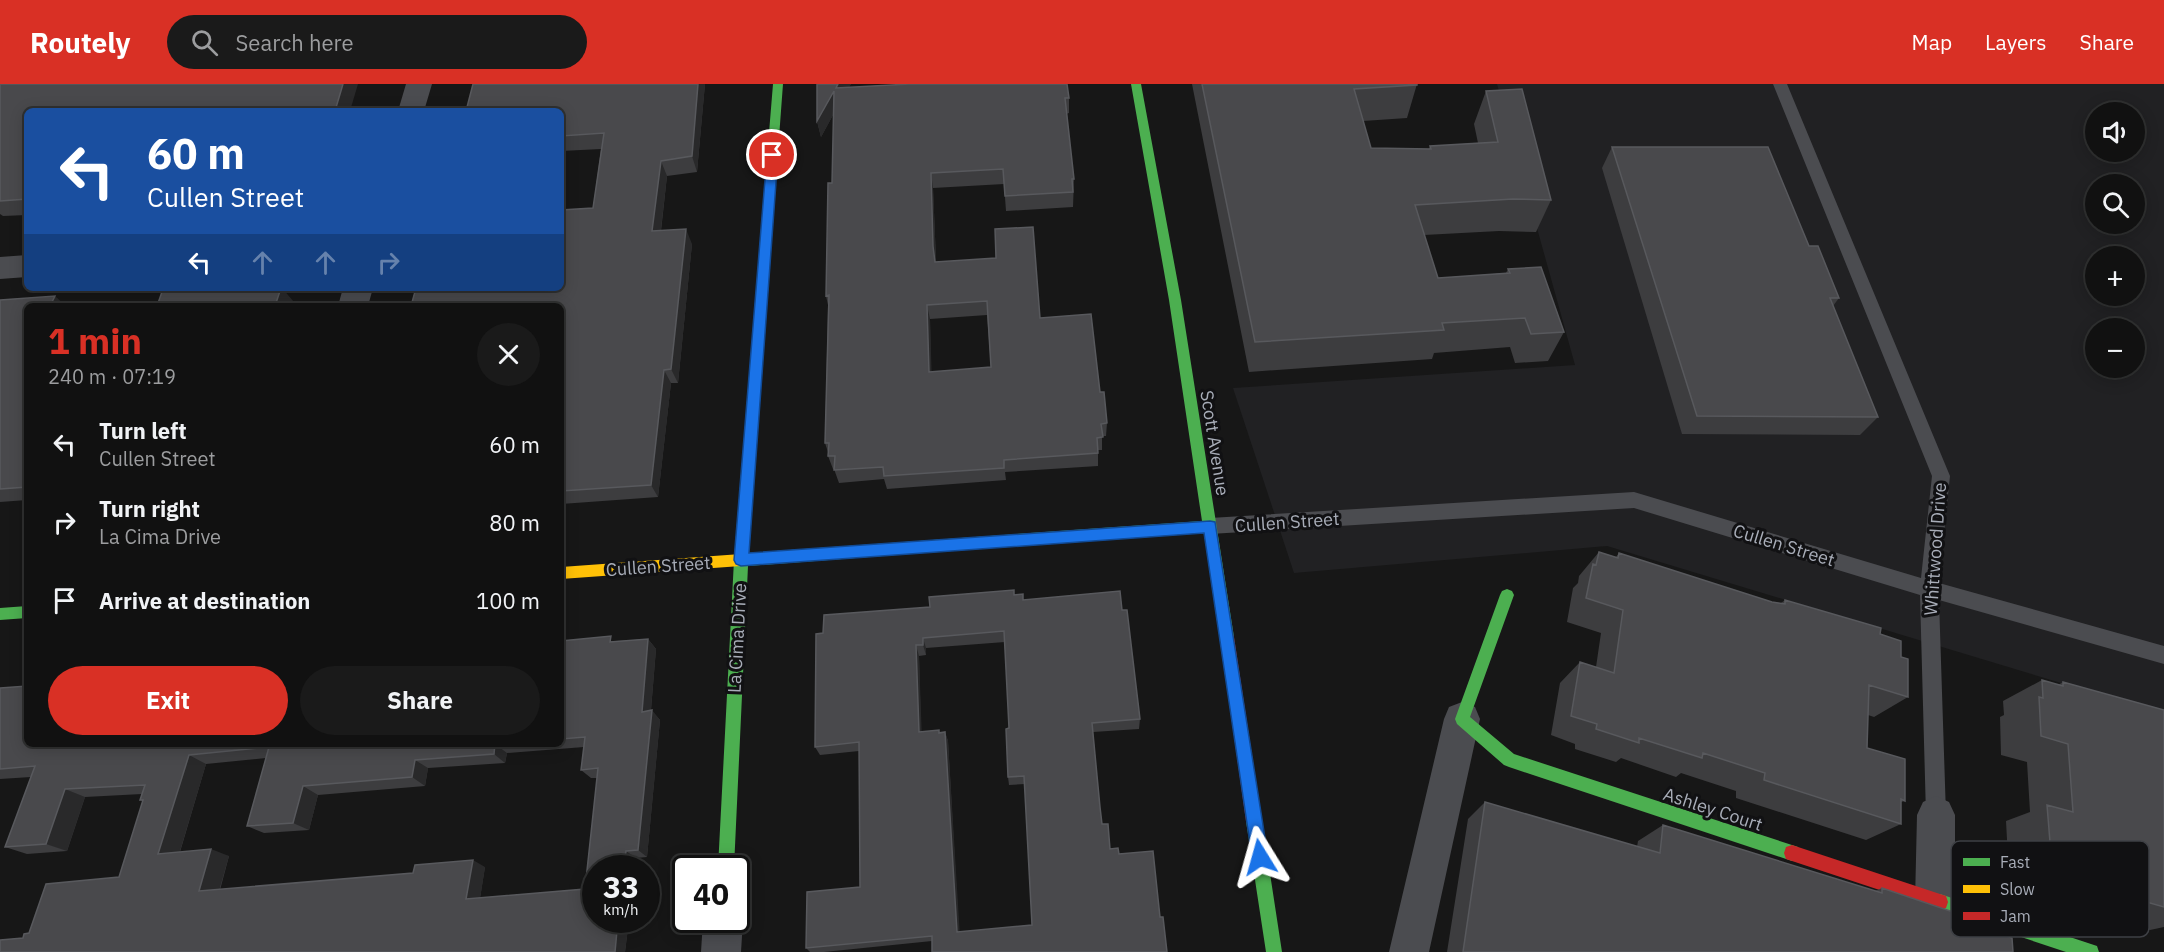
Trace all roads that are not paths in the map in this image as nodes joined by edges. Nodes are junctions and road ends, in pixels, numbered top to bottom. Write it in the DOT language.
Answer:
graph roads {
  1 [pos="419,84"];
  2 [pos="778,84"];
  3 [pos="1136,84"];
  4 [pos="1780,84"];
  5 [pos="412,108"];
  6 [pos="24,266"];
  7 [pos="0,268"];
  8 [pos="1210,526"];
  9 [pos="741,560"];
  10 [pos="564,573"];
  11 [pos="1929,589"];
  12 [pos="1507,596"];
  13 [pos="24,612"];
  14 [pos="0,614"];
  15 [pos="2164,655"];
  16 [pos="1462,719"];
  17 [pos="1936,815"];
  18 [pos="727,855"];
  19 [pos="1935,902"];
  20 [pos="1951,907"];
  21 [pos="722,933"];
  22 [pos="2044,937"];
  23 [pos="721,952"];
  24 [pos="1274,952"];
  25 [pos="1409,952"];
  26 [pos="2091,952"];
  1 -- 5 [label="street"];
  2 -- 9 [label="street, La Cima Drive"];
  3 -- 8 [label="street, Scott Avenue"];
  4 -- 11 [label="lane, Whittwood Drive"];
  6 -- 7 [label="street"];
  8 -- 9 [label="street, Cullen Street"];
  8 -- 11 [label="lane, Cullen Street"];
  8 -- 24 [label="street, Scott Avenue"];
  9 -- 10 [label="street, Cullen Street"];
  9 -- 18 [label="street, La Cima Drive"];
  11 -- 15 [label="lane, Cullen Street"];
  11 -- 17 [label="lane, Whittwood Drive"];
  12 -- 16 [label="street"];
  13 -- 14 [label="street"];
  16 -- 19 [label="street, Ashley Court"];
  16 -- 25 [label="street"];
  17 -- 19 [label="street, Whittwood Drive"];
  19 -- 20 [label="street, Ashley Court"];
  21 -- 23 [label="street"];
  22 -- 26 [label="street, Ashley Court"];
}
